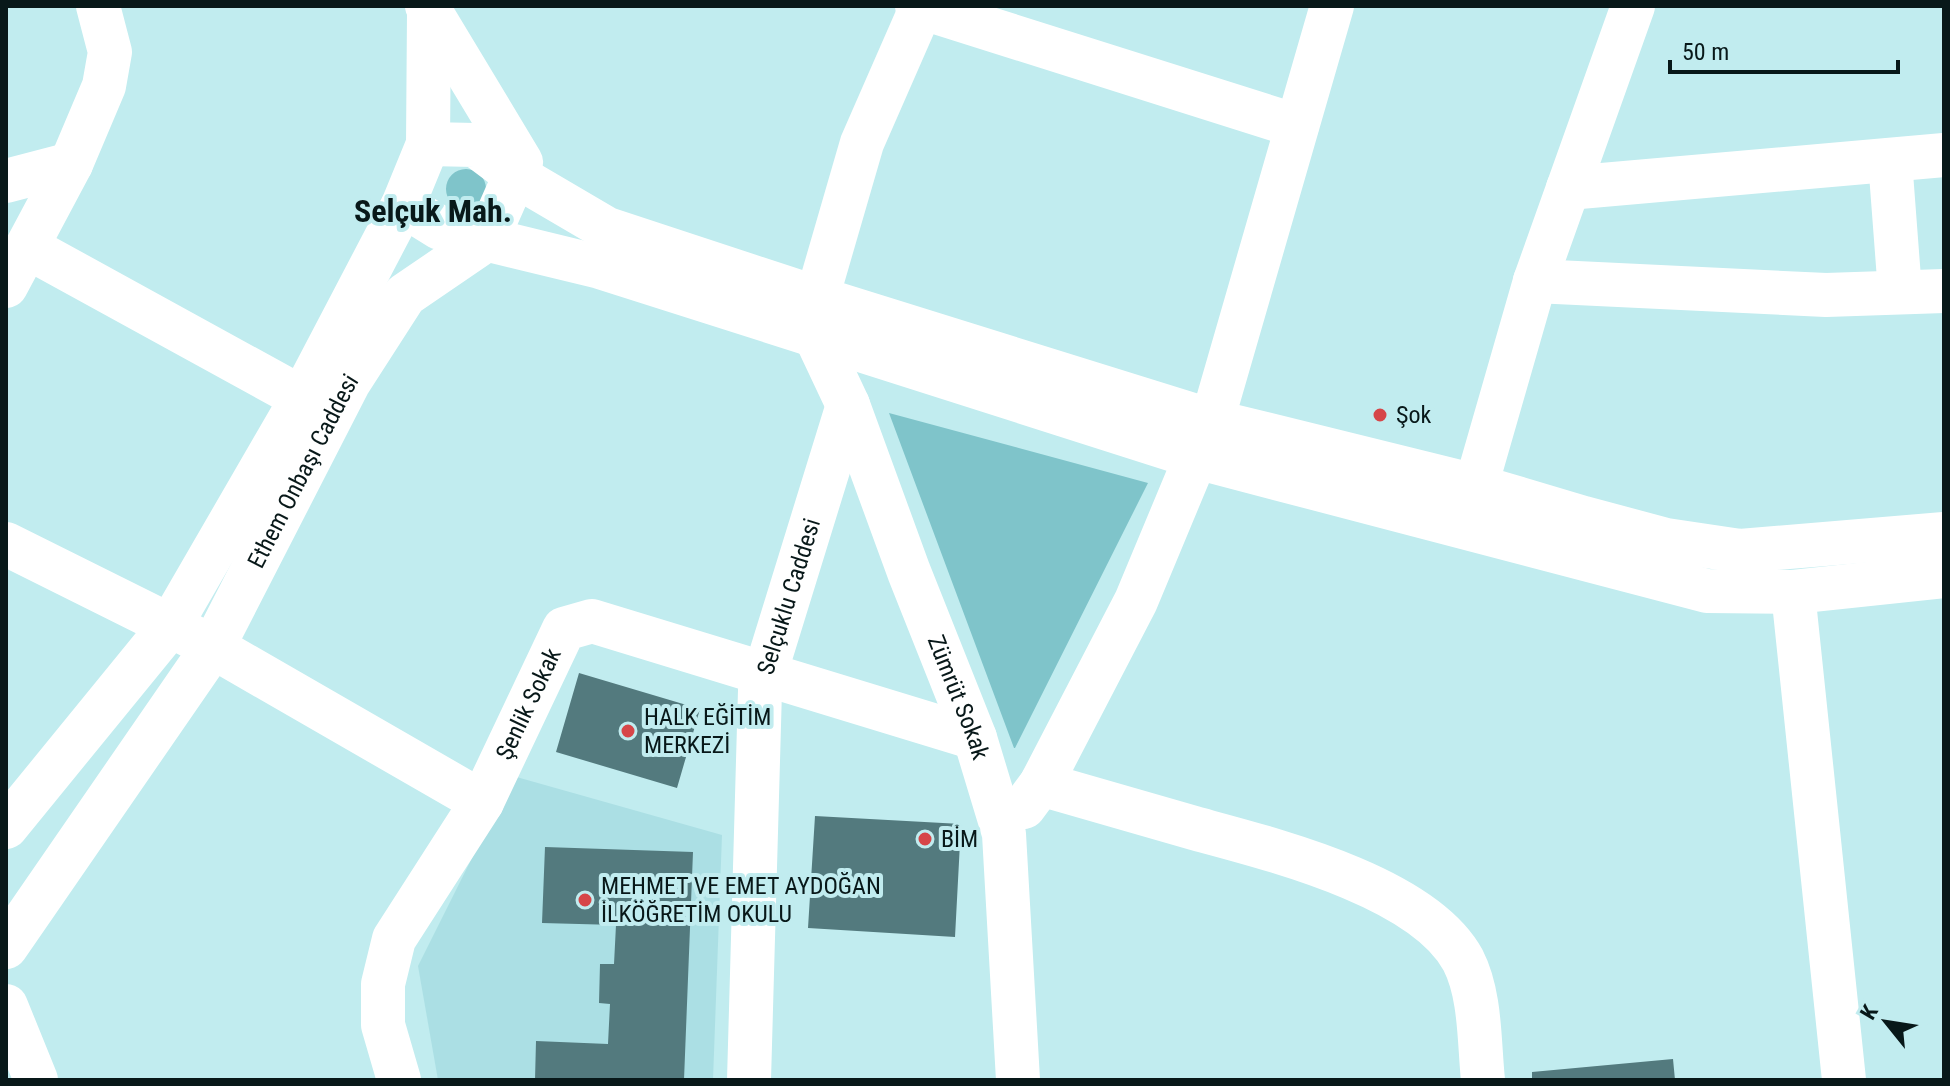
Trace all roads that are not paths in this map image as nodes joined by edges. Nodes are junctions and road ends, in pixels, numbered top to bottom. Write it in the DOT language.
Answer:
graph roads {
  1 [pos="98,6"];
  2 [pos="1332,6"];
  3 [pos="1633,6"];
  4 [pos="920,7"];
  5 [pos="428,9"];
  6 [pos="1297,126"];
  7 [pos="428,144"];
  8 [pos="1944,155"];
  9 [pos="1890,160"];
  10 [pos="71,164"];
  11 [pos="515,175"];
  12 [pos="6,181"];
  13 [pos="1568,188"];
  14 [pos="403,205"];
  15 [pos="487,239"];
  16 [pos="27,247"];
  17 [pos="1535,281"];
  18 [pos="6,286"];
  19 [pos="1944,291"];
  20 [pos="1900,292"];
  21 [pos="816,317"];
  22 [pos="302,398"];
  23 [pos="848,405"];
  24 [pos="1204,439"];
  25 [pos="1476,486"];
  26 [pos="1459,528"];
  27 [pos="1944,534"];
  28 [pos="6,544"];
  29 [pos="1944,576"];
  30 [pos="1793,592"];
  31 [pos="170,626"];
  32 [pos="213,647"];
  33 [pos="765,673"];
  34 [pos="975,738"];
  35 [pos="1041,784"];
  36 [pos="482,802"];
  37 [pos="6,827"];
  38 [pos="1004,834"];
  39 [pos="6,947"];
  40 [pos="6,1006"];
  41 [pos="36,1080"];
  42 [pos="399,1080"];
  43 [pos="749,1080"];
  44 [pos="1018,1080"];
  45 [pos="1483,1080"];
  46 [pos="1844,1080"];
  1 -- 10 [label="street"];
  2 -- 6 [label="street"];
  3 -- 13 [label="street"];
  4 -- 6 [label="street"];
  4 -- 21 [label="street"];
  5 -- 7 [label="street, Ethem Onbaşı Caddesi"];
  5 -- 11 [label="street, Ethem Onbaşı Caddesi"];
  6 -- 24 [label="street"];
  7 -- 11 [label="street"];
  7 -- 14 [label="street, Ethem Onbaşı Caddesi"];
  8 -- 9 [label="street"];
  9 -- 13 [label="street"];
  9 -- 20 [label="street"];
  10 -- 12 [label="street"];
  10 -- 16 [label="street"];
  11 -- 15 [label="street"];
  11 -- 21 [label="street"];
  13 -- 17 [label="street"];
  14 -- 15 [label="street"];
  14 -- 22 [label="street, Ethem Onbaşı Caddesi"];
  15 -- 21 [label="street"];
  15 -- 32 [label="street, Ethem Onbaşı Caddesi"];
  16 -- 18 [label="street"];
  16 -- 22 [label="street"];
  17 -- 20 [label="street"];
  17 -- 25 [label="street"];
  19 -- 20 [label="street"];
  21 -- 23 [label="street, Zümrüt Sokak"];
  21 -- 24 [label="street"];
  22 -- 31 [label="street, Ethem Onbaşı Caddesi"];
  23 -- 33 [label="street, Selçuklu Caddesi"];
  23 -- 34 [label="street, Zümrüt Sokak"];
  24 -- 25 [label="street"];
  24 -- 26 [label="street"];
  24 -- 35 [label="street"];
  25 -- 26 [label="street"];
  25 -- 27 [label="street"];
  26 -- 30 [label="street"];
  28 -- 31 [label="street"];
  29 -- 30 [label="street"];
  30 -- 46 [label="street"];
  31 -- 32 [label="street"];
  31 -- 37 [label="street, Ethem Onbaşı Caddesi"];
  32 -- 36 [label="street"];
  32 -- 39 [label="street, Ethem Onbaşı Caddesi"];
  33 -- 34 [label="street, Şenlik Sokak"];
  33 -- 36 [label="street, Şenlik Sokak"];
  33 -- 43 [label="street, Selçuklu Caddesi"];
  34 -- 38 [label="street, Zümrüt Sokak"];
  35 -- 38 [label="street"];
  35 -- 45 [label="street"];
  36 -- 42 [label="street, Şenlik Sokak"];
  38 -- 44 [label="street, Zümrüt Sokak"];
  40 -- 41 [label="street"];
}
